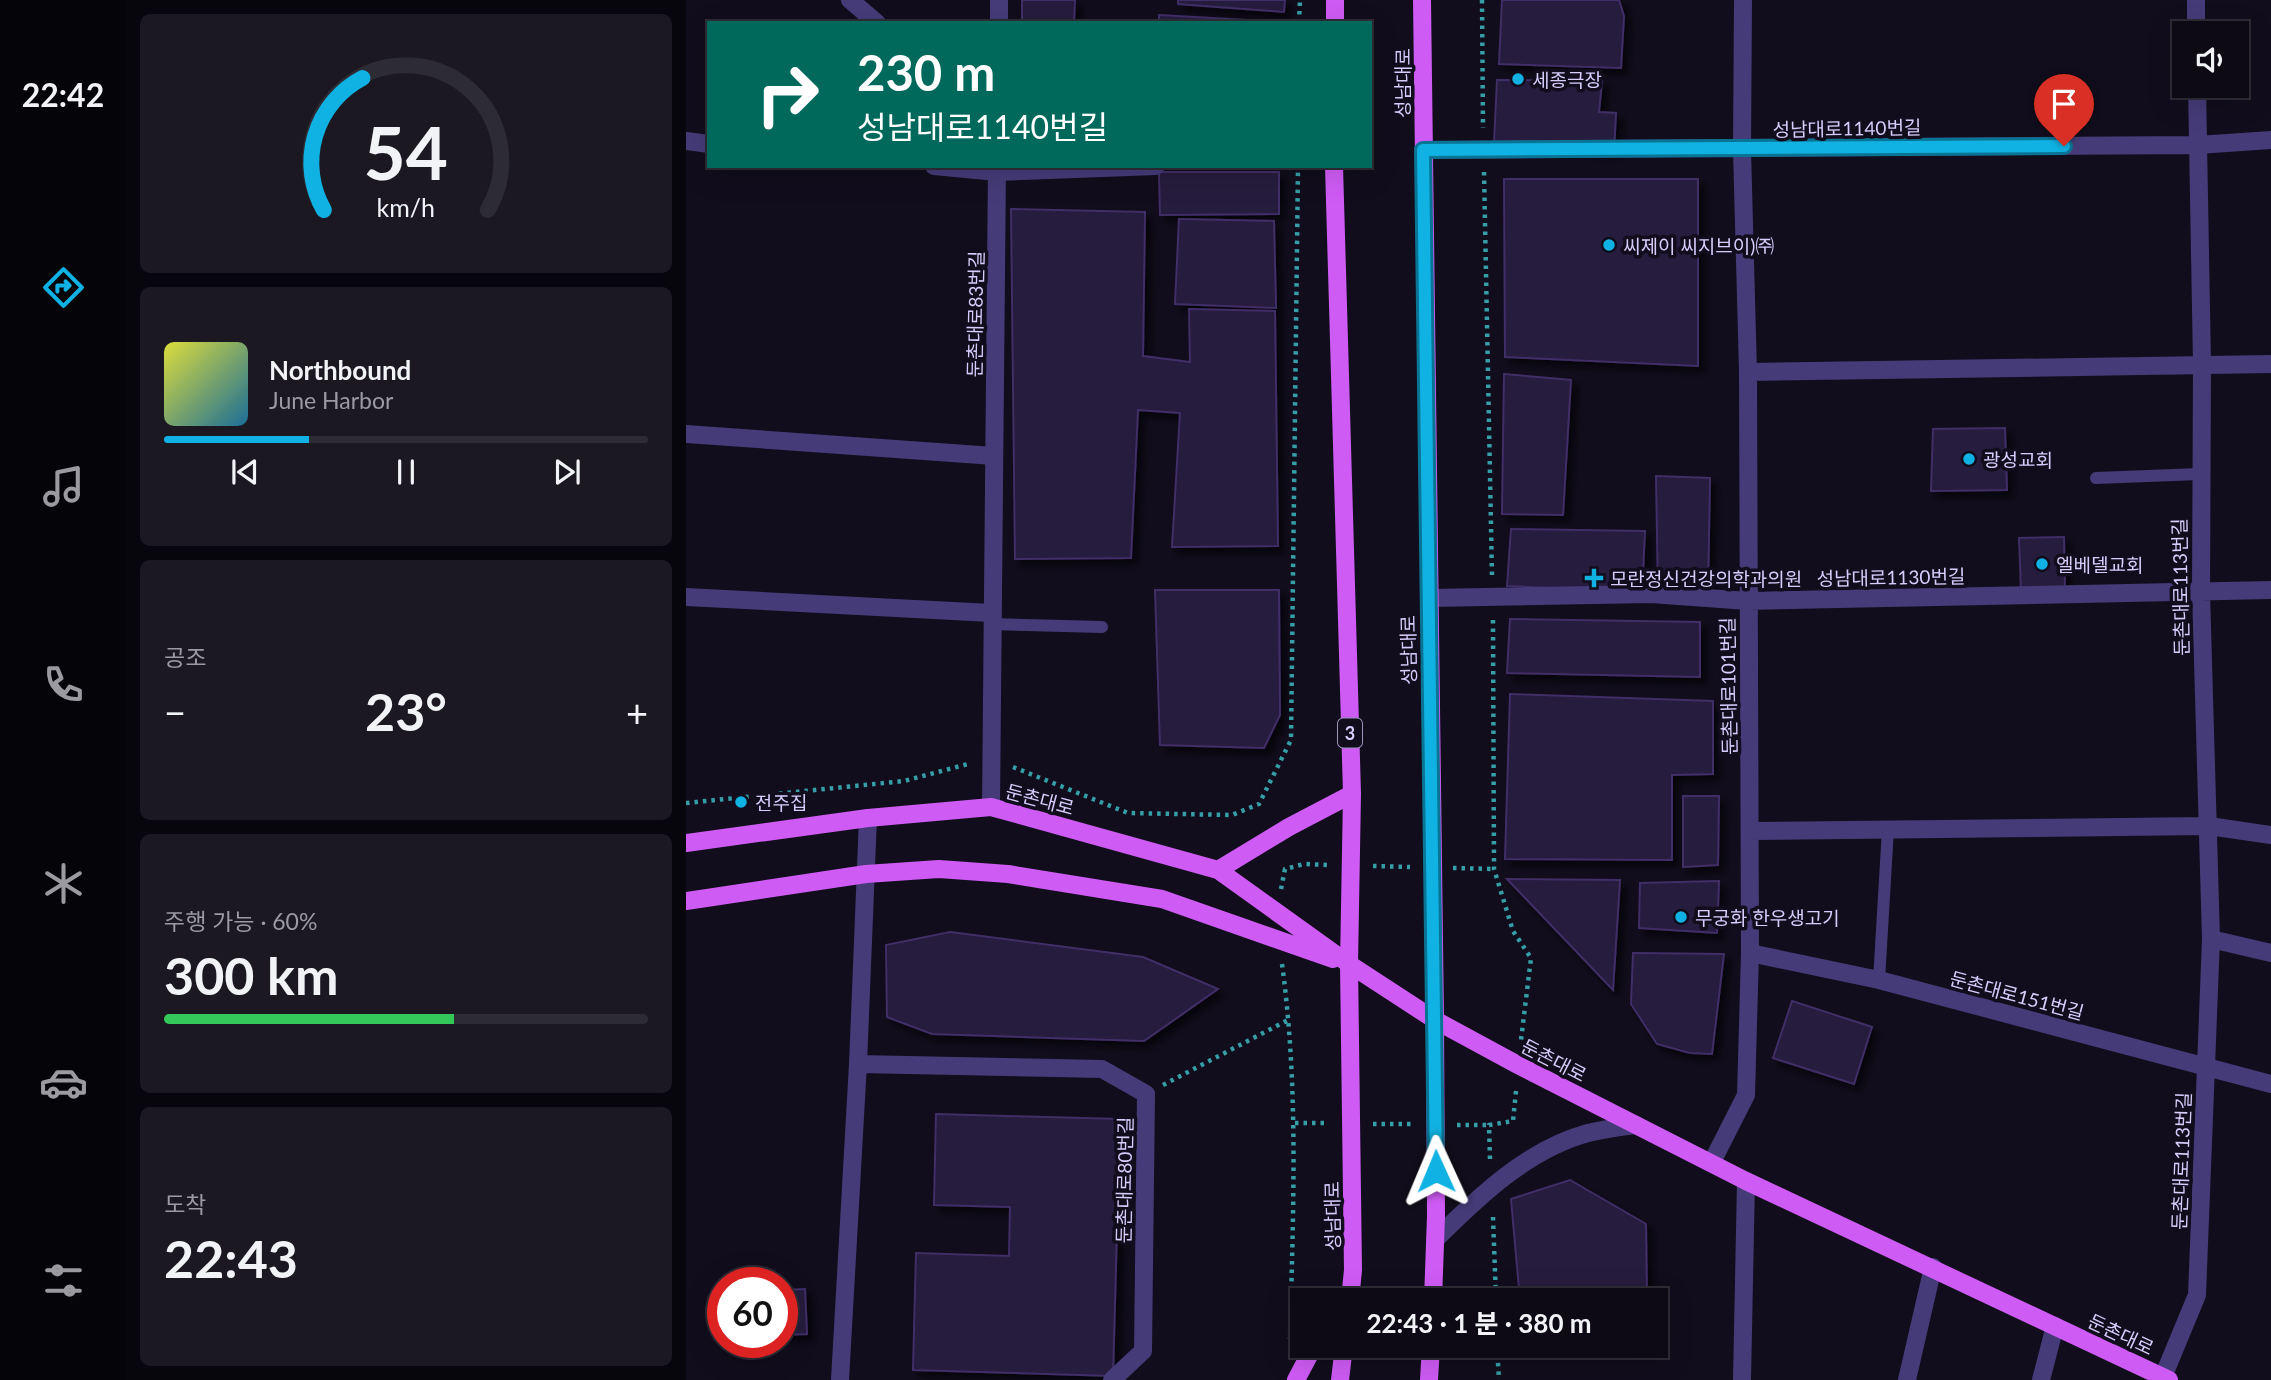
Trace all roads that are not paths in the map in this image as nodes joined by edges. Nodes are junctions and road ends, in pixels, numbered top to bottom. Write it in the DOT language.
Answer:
graph roads {
  1 [pos="850,0"];
  2 [pos="999,0"];
  3 [pos="1335,0"];
  4 [pos="1422,0"];
  5 [pos="1743,0"];
  6 [pos="2196,0"];
  7 [pos="875,21"];
  8 [pos="999,21"];
  9 [pos="1335,21"];
  10 [pos="2196,21"];
  11 [pos="2197,98"];
  12 [pos="2271,140"];
  13 [pos="686,141"];
  14 [pos="707,144"];
  15 [pos="2198,145"];
  16 [pos="1423,150"];
  17 [pos="1742,150"];
  18 [pos="976,168"];
  19 [pos="1051,168"];
  20 [pos="1334,168"];
  21 [pos="998,169"];
  22 [pos="2202,364"];
  23 [pos="2271,364"];
  24 [pos="1748,372"];
  25 [pos="686,434"];
  26 [pos="994,456"];
  27 [pos="2199,474"];
  28 [pos="2096,478"];
  29 [pos="2271,590"];
  30 [pos="2201,592"];
  31 [pos="686,597"];
  32 [pos="1429,598"];
  33 [pos="1748,601"];
  34 [pos="991,619"];
  35 [pos="1102,627"];
  36 [pos="1352,794"];
  37 [pos="990,807"];
  38 [pos="868,818"];
  39 [pos="2209,826"];
  40 [pos="1888,829"];
  41 [pos="1752,831"];
  42 [pos="2271,835"];
  43 [pos="686,843"];
  44 [pos="1218,870"];
  45 [pos="866,874"];
  46 [pos="686,901"];
  47 [pos="2211,939"];
  48 [pos="2271,953"];
  49 [pos="1751,954"];
  50 [pos="1349,964"];
  51 [pos="1879,980"];
  52 [pos="1435,1020"];
  53 [pos="858,1064"];
  54 [pos="2205,1067"];
  55 [pos="2271,1084"];
  56 [pos="1636,1125"];
  57 [pos="1712,1162"];
  58 [pos="1746,1181"];
  59 [pos="1435,1240"];
  60 [pos="1933,1267"];
  61 [pos="1353,1270"];
  62 [pos="1344,1288"];
  63 [pos="1351,1288"];
  64 [pos="1433,1288"];
  65 [pos="2055,1326"];
  66 [pos="1308,1358"];
  67 [pos="1343,1358"];
  68 [pos="1430,1358"];
  69 [pos="2166,1379"];
  70 [pos="840,1380"];
  71 [pos="1112,1380"];
  72 [pos="1296,1380"];
  73 [pos="1340,1380"];
  74 [pos="1429,1380"];
  75 [pos="1742,1380"];
  76 [pos="1907,1380"];
  77 [pos="2041,1380"];
  1 -- 7 [label="street"];
  2 -- 8 [label="street"];
  3 -- 9 [label="main road"];
  4 -- 16 [label="main road, 성남대로"];
  5 -- 17 [label="street, 둔촌대로101번길"];
  6 -- 10 [label="street"];
  11 -- 15 [label="street, 둔촌대로113번길"];
  12 -- 15 [label="street, 성남대로1140번길"];
  13 -- 14 [label="street"];
  15 -- 17 [label="street, 성남대로1140번길"];
  15 -- 22 [label="street, 둔촌대로113번길"];
  16 -- 17 [label="street, 성남대로1140번길"];
  16 -- 32 [label="main road, 성남대로"];
  17 -- 24 [label="street, 둔촌대로101번길"];
  18 -- 21 [label="street"];
  19 -- 21 [label="street"];
  20 -- 36 [label="main road, 성남대로 / 3"];
  21 -- 26 [label="street, 둔촌대로83번길"];
  22 -- 23 [label="street"];
  22 -- 24 [label="street"];
  22 -- 27 [label="street, 둔촌대로113번길"];
  24 -- 33 [label="street, 둔촌대로101번길"];
  25 -- 26 [label="street"];
  26 -- 34 [label="street, 둔촌대로83번길"];
  27 -- 28 [label="lane"];
  27 -- 30 [label="street, 둔촌대로113번길"];
  29 -- 30 [label="street, 성남대로1130번길"];
  30 -- 33 [label="street, 성남대로1130번길"];
  30 -- 39 [label="street, 둔촌대로113번길"];
  31 -- 34 [label="street"];
  32 -- 33 [label="street, 성남대로1130번길"];
  32 -- 52 [label="main road, 성남대로"];
  33 -- 41 [label="street, 둔촌대로101번길"];
  34 -- 35 [label="lane"];
  34 -- 37 [label="street, 둔촌대로83번길"];
  36 -- 44 [label="main road"];
  36 -- 50 [label="main road, 성남대로 / 3"];
  37 -- 38 [label="main road, 둔촌대로"];
  37 -- 44 [label="main road, 둔촌대로"];
  38 -- 43 [label="main road, 둔촌대로"];
  38 -- 45 [label="street"];
  39 -- 40 [label="street"];
  39 -- 42 [label="street"];
  39 -- 47 [label="street, 둔촌대로113번길"];
  40 -- 41 [label="street"];
  40 -- 51 [label="lane"];
  41 -- 49 [label="street, 둔촌대로101번길"];
  44 -- 50 [label="main road, 둔촌대로"];
  45 -- 46 [label="main road, 둔촌대로"];
  45 -- 50 [label="main road, 둔촌대로"];
  45 -- 53 [label="street"];
  47 -- 48 [label="street"];
  47 -- 54 [label="street, 둔촌대로113번길"];
  49 -- 51 [label="street, 둔촌대로151번길"];
  49 -- 57 [label="street, 둔촌대로101번길"];
  50 -- 52 [label="main road, 둔촌대로"];
  50 -- 61 [label="main road, 성남대로 / 3"];
  51 -- 54 [label="street, 둔촌대로151번길"];
  52 -- 56 [label="main road, 둔촌대로"];
  52 -- 59 [label="main road, 성남대로"];
  53 -- 70 [label="street"];
  53 -- 71 [label="street, 둔촌대로80번길"];
  54 -- 55 [label="street, 둔촌대로151번길"];
  54 -- 69 [label="street, 둔촌대로113번길"];
  56 -- 57 [label="main road, 둔촌대로"];
  56 -- 59 [label="street"];
  57 -- 58 [label="main road, 둔촌대로"];
  58 -- 60 [label="main road, 둔촌대로"];
  58 -- 75 [label="street"];
  59 -- 64 [label="main road, 성남대로"];
  60 -- 65 [label="main road, 둔촌대로"];
  60 -- 76 [label="street"];
  61 -- 62 [label="main road"];
  61 -- 63 [label="main road, 성남대로 / 3"];
  65 -- 69 [label="main road, 둔촌대로"];
  65 -- 77 [label="street"];
  66 -- 72 [label="main road"];
  67 -- 73 [label="main road"];
  68 -- 74 [label="main road"];
}
